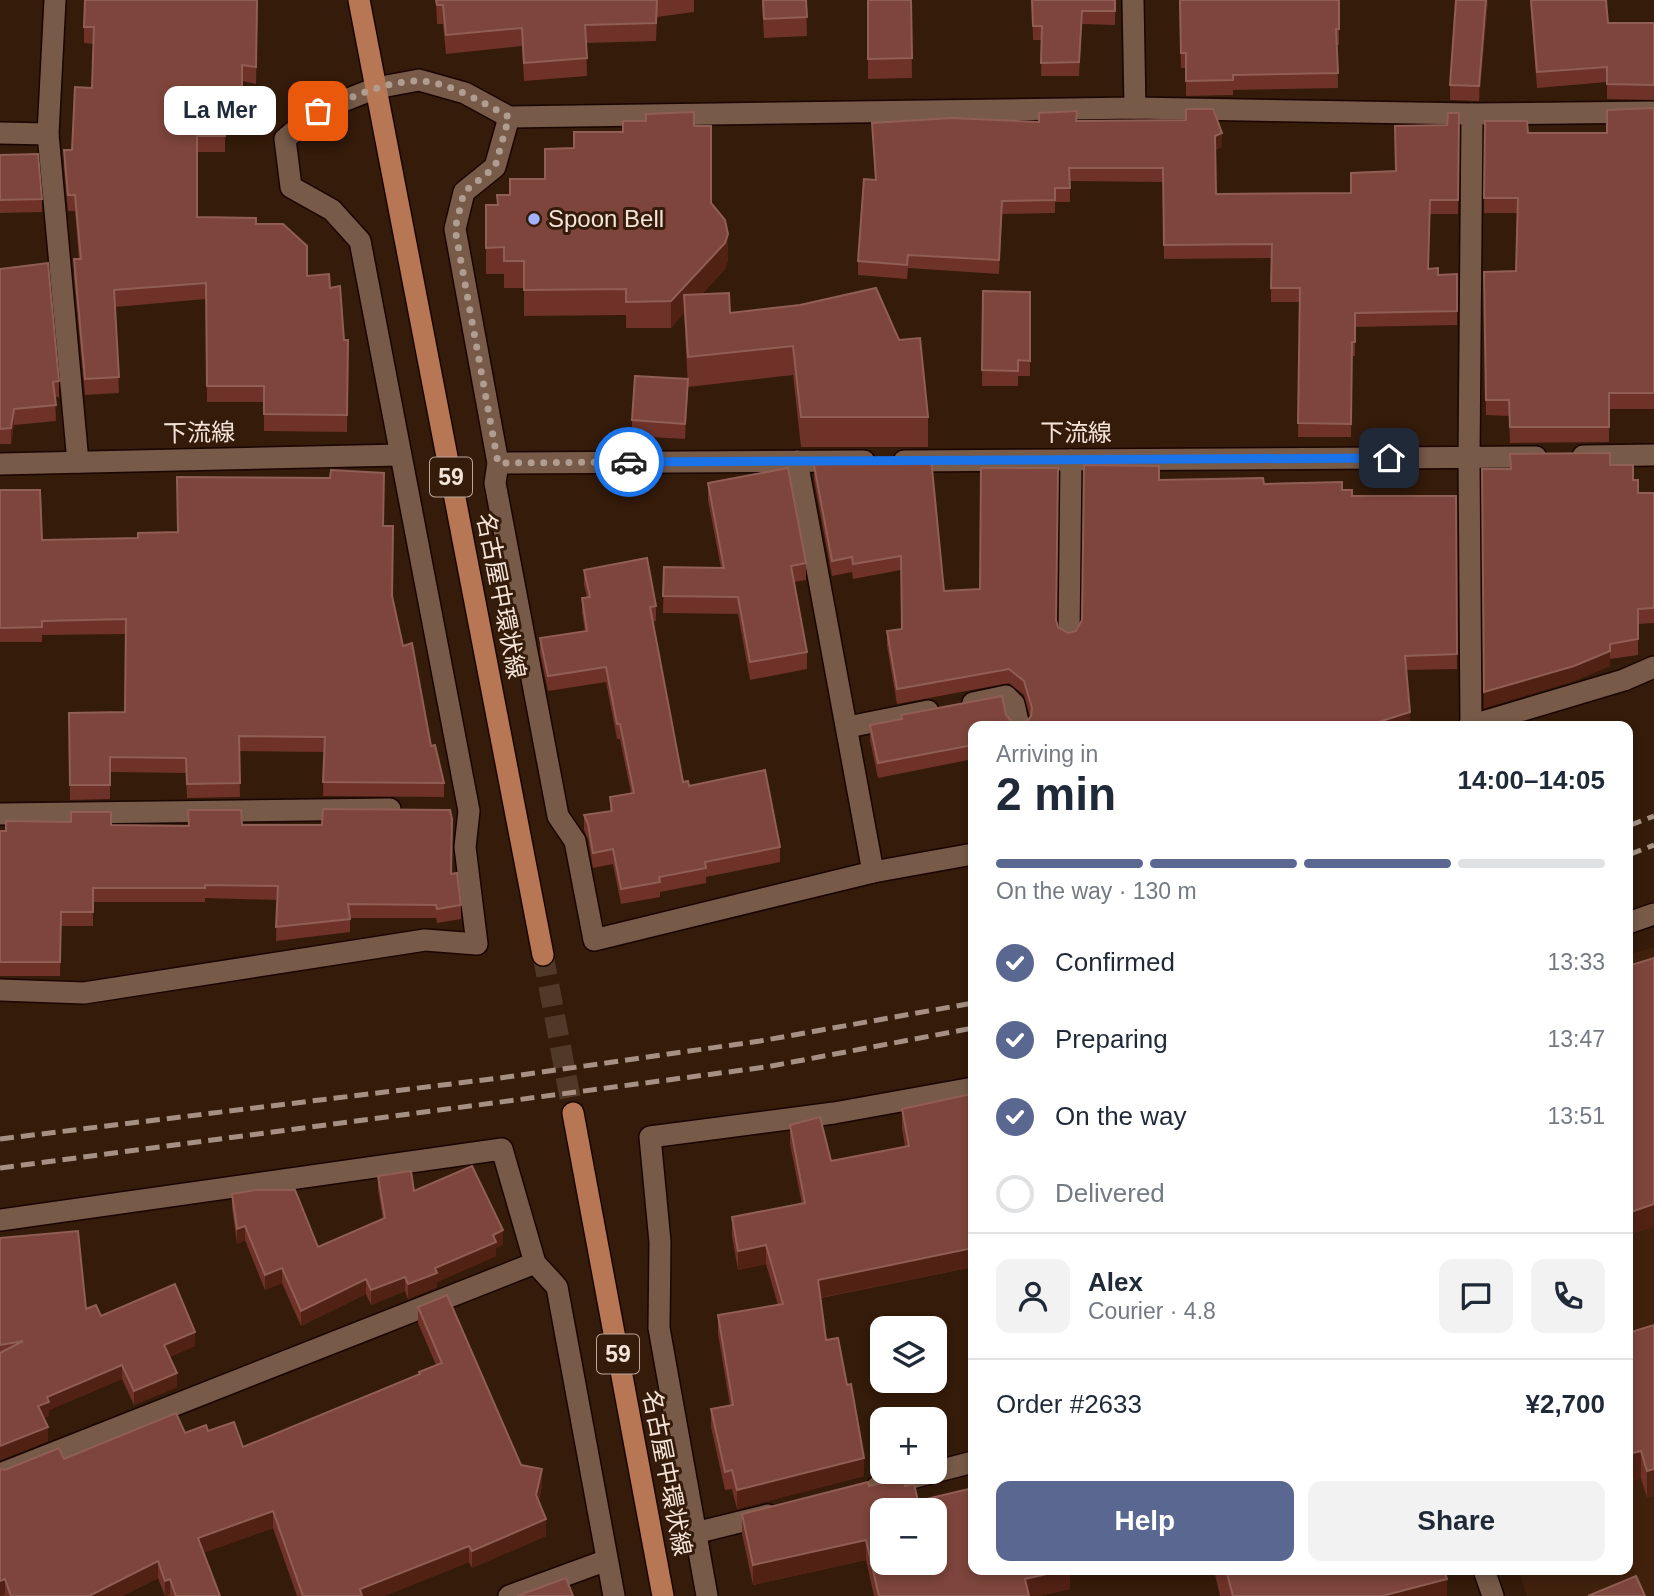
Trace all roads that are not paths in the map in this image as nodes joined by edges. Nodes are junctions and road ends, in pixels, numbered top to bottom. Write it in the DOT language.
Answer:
graph roads {
  1 [pos="55,0"];
  2 [pos="359,0"];
  3 [pos="1133,0"];
  4 [pos="376,88"];
  5 [pos="1135,108"];
  6 [pos="1654,112"];
  7 [pos="1472,114"];
  8 [pos="509,117"];
  9 [pos="0,133"];
  10 [pos="48,134"];
  11 [pos="400,455"];
  12 [pos="1654,455"];
  13 [pos="1469,458"];
  14 [pos="1071,460"];
  15 [pos="797,461"];
  16 [pos="78,463"];
  17 [pos="498,463"];
  18 [pos="0,464"];
  19 [pos="1069,635"];
  20 [pos="1654,667"];
  21 [pos="1018,721"];
  22 [pos="1470,721"];
  23 [pos="1487,721"];
  24 [pos="848,727"];
  25 [pos="414,810"];
  26 [pos="441,810"];
  27 [pos="469,811"];
  28 [pos="0,814"];
  29 [pos="968,855"];
  30 [pos="873,872"];
  31 [pos="1654,915"];
  32 [pos="1633,921"];
  33 [pos="543,955"];
  34 [pos="0,990"];
  35 [pos="968,1089"];
  36 [pos="573,1113"];
  37 [pos="0,1220"];
  38 [pos="535,1263"];
  39 [pos="968,1463"];
  40 [pos="0,1474"];
  41 [pos="854,1493"];
  42 [pos="788,1510"];
  43 [pos="695,1533"];
  44 [pos="607,1560"];
  45 [pos="1486,1575"];
  46 [pos="509,1596"];
  47 [pos="614,1596"];
  48 [pos="663,1596"];
  49 [pos="708,1596"];
  50 [pos="1493,1596"];
  1 -- 10 [label="street"];
  2 -- 4 [label="main road, 名古屋中環状線 / 59"];
  3 -- 5 [label="street"];
  4 -- 8 [label="street"];
  4 -- 11 [label="street"];
  4 -- 33 [label="main road, 名古屋中環状線 / 59"];
  5 -- 7 [label="street"];
  5 -- 8 [label="street"];
  6 -- 7 [label="street"];
  7 -- 13 [label="street"];
  8 -- 17 [label="street"];
  9 -- 10 [label="street"];
  10 -- 16 [label="street"];
  11 -- 16 [label="street, 下流線"];
  11 -- 27 [label="street"];
  12 -- 13 [label="street, 下流線"];
  13 -- 14 [label="street, 下流線"];
  13 -- 22 [label="street"];
  14 -- 15 [label="street, 下流線"];
  14 -- 19 [label="street"];
  15 -- 17 [label="street, 下流線"];
  15 -- 24 [label="street"];
  16 -- 18 [label="street, 下流線"];
  17 -- 30 [label="street"];
  20 -- 23 [label="street"];
  21 -- 24 [label="street"];
  24 -- 30 [label="street"];
  25 -- 28 [label="street"];
  26 -- 27 [label="street"];
  27 -- 34 [label="street"];
  29 -- 30 [label="street"];
  31 -- 32 [label="street"];
  35 -- 43 [label="street"];
  36 -- 48 [label="main road, 名古屋中環状線 / 59"];
  37 -- 38 [label="street"];
  38 -- 40 [label="street"];
  38 -- 44 [label="street"];
  39 -- 41 [label="street"];
  42 -- 43 [label="street"];
  43 -- 49 [label="street"];
  44 -- 46 [label="street"];
  44 -- 47 [label="street"];
  45 -- 50 [label="street"];
}
